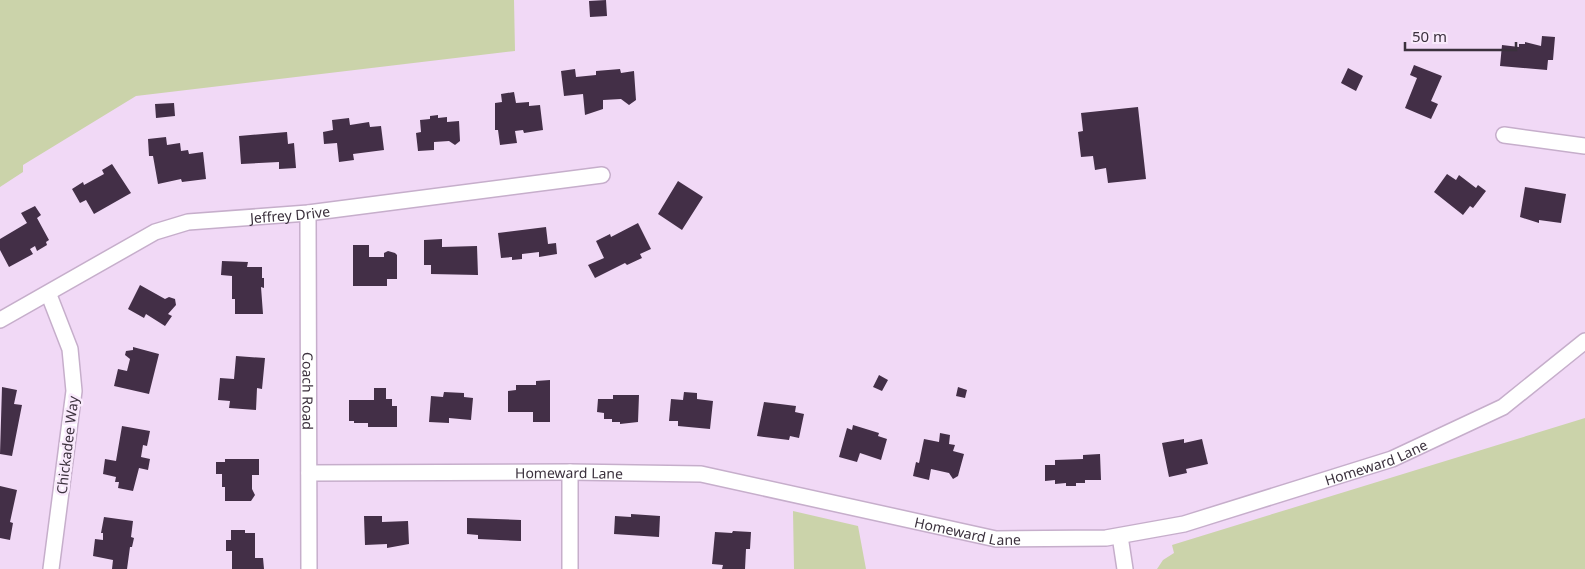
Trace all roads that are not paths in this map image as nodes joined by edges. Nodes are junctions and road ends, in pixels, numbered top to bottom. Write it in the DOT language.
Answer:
graph roads {
  1 [pos="1504,135"];
  2 [pos="1585,146"];
  3 [pos="602,175"];
  4 [pos="308,212"];
  5 [pos="49,295"];
  6 [pos="0,320"];
  7 [pos="1585,341"];
  8 [pos="570,472"];
  9 [pos="309,473"];
  10 [pos="1120,536"];
  11 [pos="51,569"];
  12 [pos="309,569"];
  13 [pos="570,569"];
  14 [pos="1125,569"];
  1 -- 2 [label="street"];
  3 -- 4 [label="street, Jeffrey Drive"];
  4 -- 5 [label="street, Jeffrey Drive"];
  4 -- 9 [label="street, Coach Road"];
  5 -- 6 [label="street, Jeffrey Drive"];
  5 -- 11 [label="street, Chickadee Way"];
  7 -- 10 [label="street, Homeward Lane"];
  8 -- 9 [label="street, Homeward Lane"];
  8 -- 10 [label="street, Homeward Lane"];
  8 -- 13 [label="street"];
  9 -- 12 [label="street, Coach Road"];
  10 -- 14 [label="street"];
}
